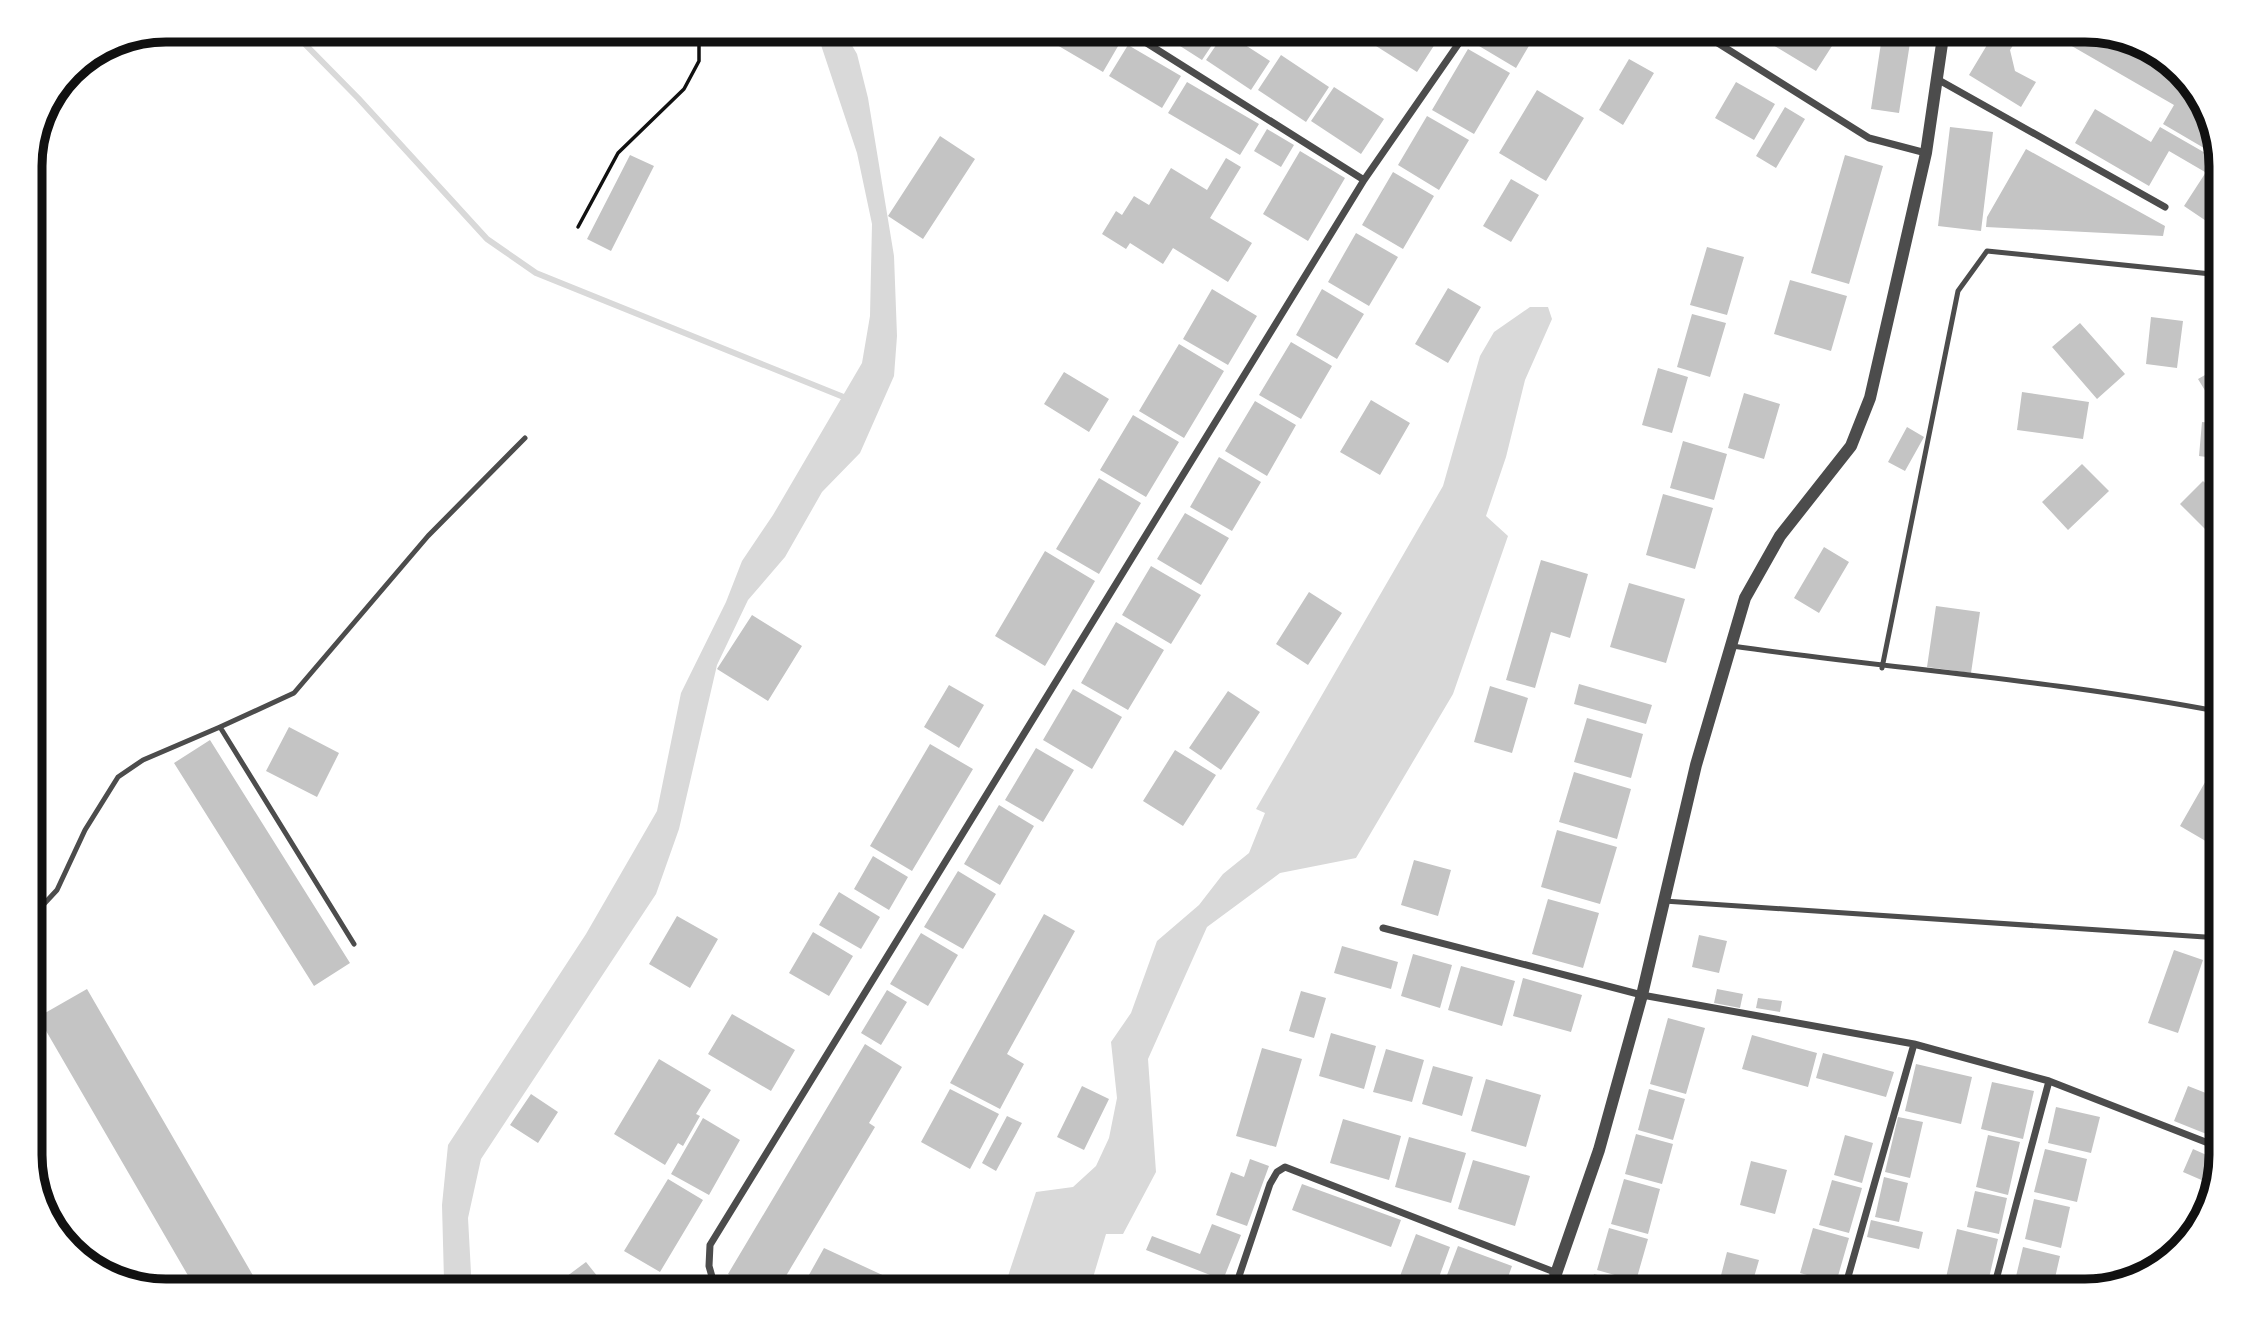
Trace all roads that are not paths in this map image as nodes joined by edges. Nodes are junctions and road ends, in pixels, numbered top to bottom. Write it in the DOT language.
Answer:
graph roads {
  1 [pos="1145,42"];
  2 [pos="1460,42"];
  3 [pos="1717,42"];
  4 [pos="1942,42"];
  5 [pos="1937,79"];
  6 [pos="1926,153"];
  7 [pos="1364,180"];
  8 [pos="2165,207"];
  9 [pos="2209,274"];
  10 [pos="525,438"];
  11 [pos="1728,646"];
  12 [pos="1882,668"];
  13 [pos="2209,710"];
  14 [pos="220,727"];
  15 [pos="1664,901"];
  16 [pos="42,906"];
  17 [pos="1383,929"];
  18 [pos="2209,935"];
  19 [pos="354,944"];
  20 [pos="1642,995"];
  21 [pos="1914,1044"];
  22 [pos="2049,1081"];
  23 [pos="2209,1143"];
  24 [pos="1557,1273"];
  25 [pos="713,1279"];
  26 [pos="1238,1279"];
  27 [pos="1555,1279"];
  28 [pos="1847,1279"];
  29 [pos="1996,1279"];
  1 -- 7 [label="street"];
  2 -- 7 [label="street"];
  3 -- 6 [label="street"];
  4 -- 5 [label="street"];
  5 -- 6 [label="street"];
  5 -- 8 [label="street"];
  6 -- 11 [label="street"];
  7 -- 25 [label="street"];
  9 -- 12 [label="lane"];
  10 -- 14 [label="lane"];
  11 -- 12 [label="lane"];
  11 -- 15 [label="street"];
  12 -- 13 [label="lane"];
  14 -- 16 [label="lane"];
  14 -- 19 [label="lane"];
  15 -- 18 [label="lane"];
  15 -- 20 [label="street"];
  17 -- 20 [label="street"];
  20 -- 21 [label="street"];
  20 -- 24 [label="street"];
  21 -- 22 [label="street"];
  21 -- 28 [label="street"];
  22 -- 23 [label="street"];
  22 -- 29 [label="street"];
  24 -- 26 [label="street"];
  24 -- 27 [label="street"];
}
